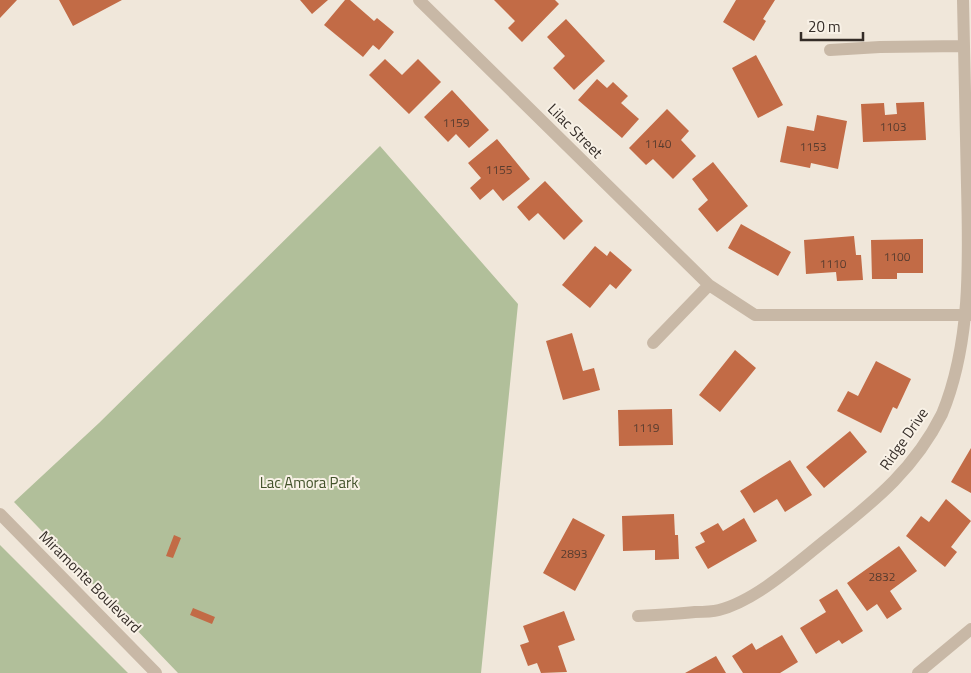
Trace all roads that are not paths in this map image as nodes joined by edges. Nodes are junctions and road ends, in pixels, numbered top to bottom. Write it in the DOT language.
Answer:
graph roads {
  1 [pos="419,0"];
  2 [pos="963,0"];
  3 [pos="964,46"];
  4 [pos="830,50"];
  5 [pos="709,285"];
  6 [pos="969,315"];
  7 [pos="654,343"];
  8 [pos="0,514"];
  9 [pos="638,616"];
  10 [pos="971,629"];
  11 [pos="926,671"];
  12 [pos="156,673"];
  1 -- 5 [label="street, Lilac Street"];
  2 -- 3 [label="street, Ridge Drive"];
  3 -- 4 [label="street"];
  3 -- 6 [label="street, Ridge Drive"];
  5 -- 6 [label="street, Lilac Street"];
  5 -- 7 [label="street"];
  6 -- 9 [label="street, Ridge Drive"];
  8 -- 12 [label="street, Miramonte Boulevard"];
  10 -- 11 [label="street"];
}
